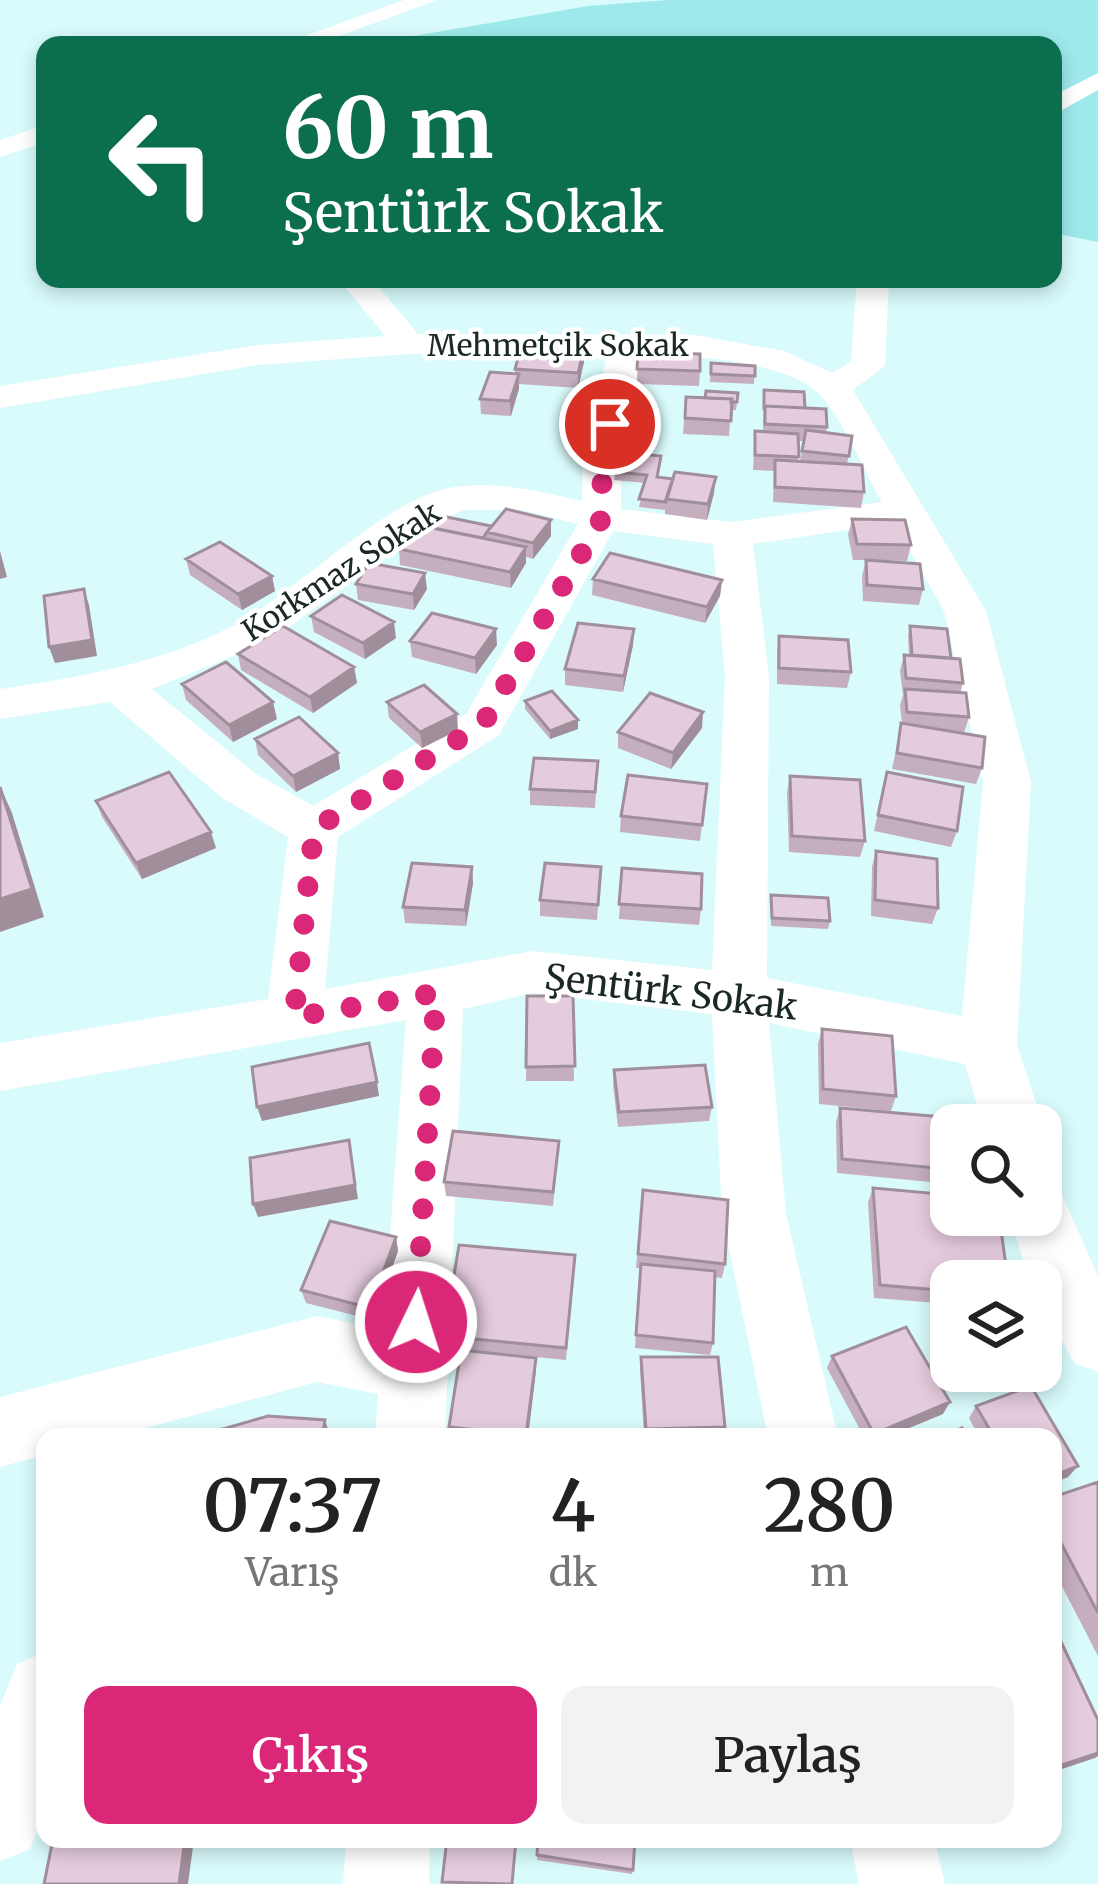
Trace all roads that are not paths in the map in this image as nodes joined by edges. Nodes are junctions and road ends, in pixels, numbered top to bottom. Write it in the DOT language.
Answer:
graph roads {
  1 [pos="426,0"];
  2 [pos="319,36"];
  3 [pos="1098,80"];
  4 [pos="1062,102"];
  5 [pos="36,136"];
  6 [pos="0,149"];
  7 [pos="363,288"];
  8 [pos="872,288"];
  9 [pos="409,344"];
  10 [pos="626,345"];
  11 [pos="834,387"];
  12 [pos="0,397"];
  13 [pos="902,510"];
  14 [pos="602,518"];
  15 [pos="732,534"];
  16 [pos="118,686"];
  17 [pos="0,704"];
  18 [pos="314,829"];
  19 [pos="436,993"];
  20 [pos="739,995"];
  21 [pos="294,1017"];
  22 [pos="988,1045"];
  23 [pos="0,1067"];
  24 [pos="1006,1104"];
  25 [pos="1047,1236"];
  26 [pos="1098,1340"];
  27 [pos="414,1368"];
  28 [pos="88,1424"];
  29 [pos="44,1428"];
  30 [pos="411,1428"];
  31 [pos="801,1428"];
  32 [pos="36,1429"];
  33 [pos="0,1432"];
  34 [pos="36,1717"];
  35 [pos="0,1819"];
  36 [pos="388,1848"];
  37 [pos="894,1848"];
  38 [pos="386,1884"];
  39 [pos="902,1884"];
  1 -- 2 [label="street"];
  3 -- 4 [label="street"];
  5 -- 6 [label="street"];
  7 -- 9 [label="street"];
  8 -- 11 [label="street"];
  9 -- 10 [label="street, Mehmetçik Sokak"];
  9 -- 12 [label="street, Mehmetçik Sokak"];
  10 -- 11 [label="street, Mehmetçik Sokak"];
  10 -- 14 [label="street"];
  11 -- 13 [label="street"];
  13 -- 15 [label="street, Korkmaz Sokak"];
  13 -- 22 [label="street"];
  14 -- 15 [label="street, Korkmaz Sokak"];
  14 -- 16 [label="street, Korkmaz Sokak"];
  14 -- 18 [label="street"];
  15 -- 20 [label="street"];
  16 -- 17 [label="street, Korkmaz Sokak"];
  16 -- 18 [label="street"];
  18 -- 21 [label="street"];
  19 -- 20 [label="street, Şentürk Sokak"];
  19 -- 21 [label="street, Şentürk Sokak"];
  19 -- 27 [label="street"];
  20 -- 22 [label="street, Şentürk Sokak"];
  20 -- 31 [label="street"];
  21 -- 23 [label="street, Şentürk Sokak"];
  22 -- 24 [label="street"];
  25 -- 26 [label="street"];
  27 -- 28 [label="street"];
  27 -- 30 [label="street"];
  28 -- 29 [label="street"];
  32 -- 33 [label="street"];
  34 -- 35 [label="street"];
  36 -- 38 [label="street"];
  37 -- 39 [label="street"];
}
